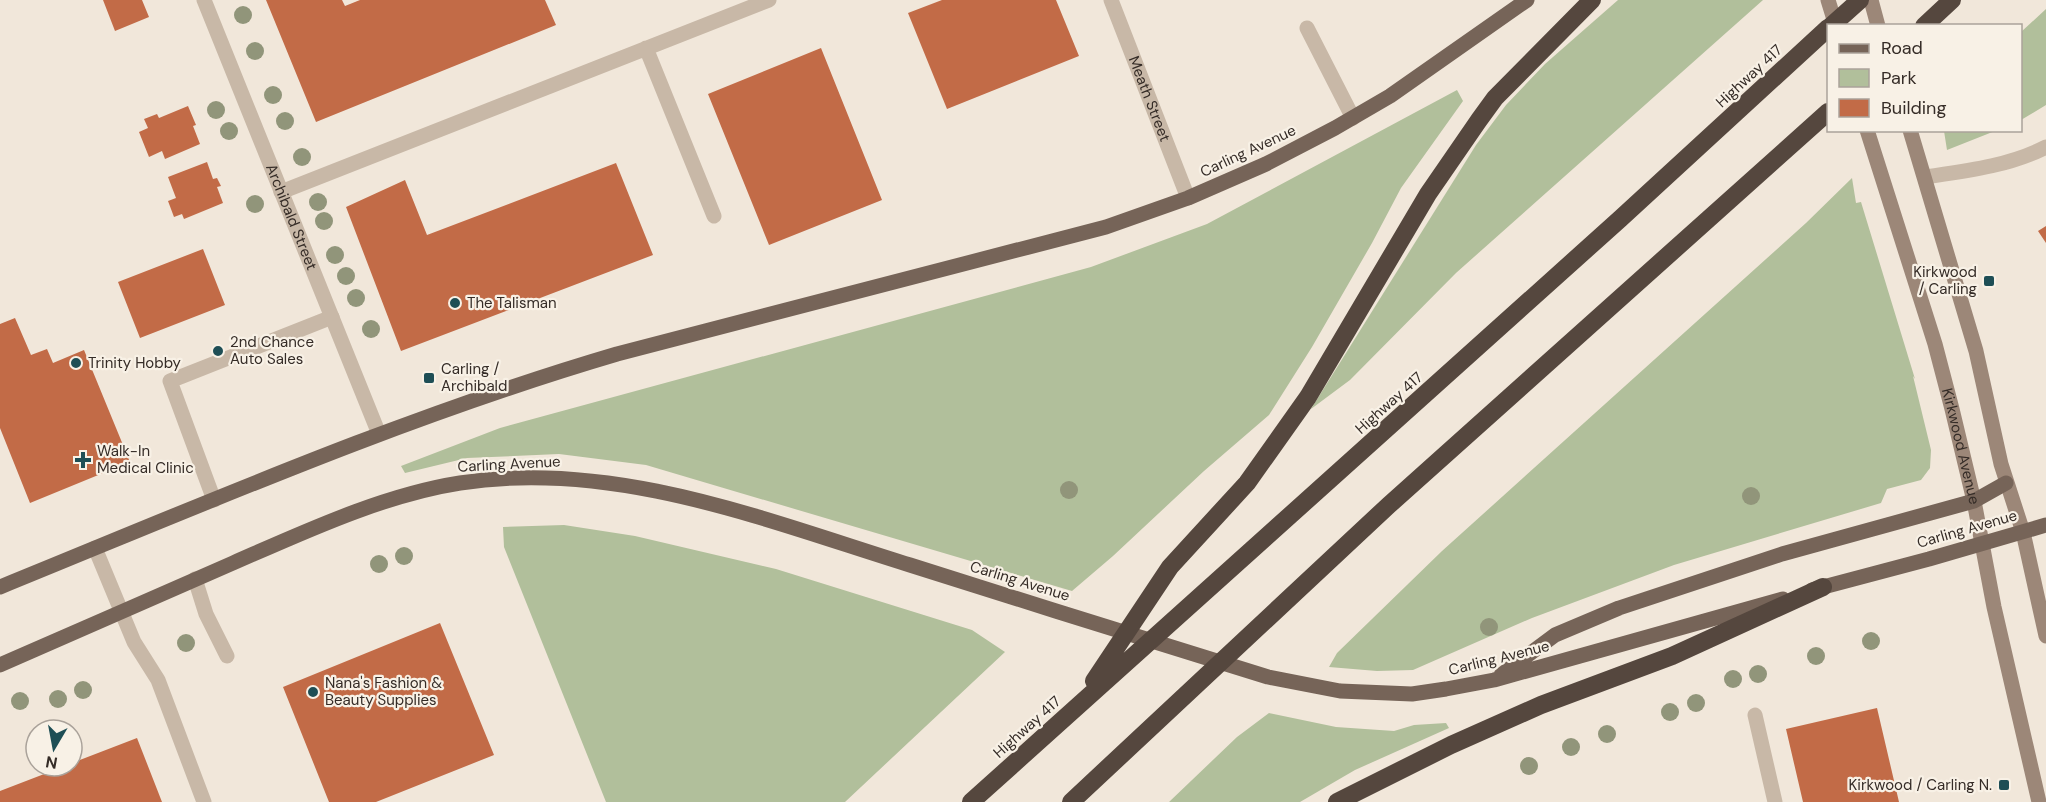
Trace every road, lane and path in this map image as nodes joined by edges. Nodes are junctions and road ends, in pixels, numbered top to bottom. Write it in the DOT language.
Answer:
graph roads {
  1 [pos="204,0"];
  2 [pos="770,0"];
  3 [pos="1111,0"];
  4 [pos="1592,0"];
  5 [pos="1828,0"];
  6 [pos="1860,0"];
  7 [pos="1871,0"];
  8 [pos="1952,0"];
  9 [pos="1524,1"];
  10 [pos="1832,24"];
  11 [pos="1834,24"];
  12 [pos="1877,24"];
  13 [pos="1926,24"];
  14 [pos="1307,28"];
  15 [pos="1827,30"];
  16 [pos="646,48"];
  17 [pos="1827,113"];
  18 [pos="1353,118"];
  19 [pos="1868,132"];
  20 [pos="1911,132"];
  21 [pos="2046,147"];
  22 [pos="1925,177"];
  23 [pos="281,192"];
  24 [pos="1188,198"];
  25 [pos="714,216"];
  26 [pos="332,317"];
  27 [pos="379,434"];
  28 [pos="2006,483"];
  29 [pos="214,500"];
  30 [pos="1974,501"];
  31 [pos="2046,525"];
  32 [pos="2023,532"];
  33 [pos="1982,544"];
  34 [pos="95,548"];
  35 [pos="195,579"];
  36 [pos="0,586"];
  37 [pos="1823,587"];
  38 [pos="120,612"];
  39 [pos="2046,636"];
  40 [pos="227,656"];
  41 [pos="0,665"];
  42 [pos="1494,680"];
  43 [pos="1080,702"];
  44 [pos="1755,715"];
  45 [pos="204,802"];
  46 [pos="971,802"];
  47 [pos="1071,802"];
  48 [pos="1337,802"];
  49 [pos="1775,802"];
  50 [pos="2039,802"];
  1 -- 23 [label="street, Archibald Street"];
  2 -- 16 [label="street"];
  3 -- 24 [label="street, Meath Street"];
  4 -- 43 [label="highway"];
  5 -- 10 [label="main road"];
  6 -- 11 [label="highway, Highway 417"];
  7 -- 12 [label="main road"];
  8 -- 13 [label="highway"];
  9 -- 18 [label="main road, Carling Avenue"];
  14 -- 18 [label="street"];
  15 -- 43 [label="highway, Highway 417"];
  16 -- 23 [label="street"];
  16 -- 25 [label="street"];
  17 -- 47 [label="highway"];
  18 -- 24 [label="main road, Carling Avenue"];
  19 -- 30 [label="main road, Kirkwood Avenue"];
  20 -- 22 [label="main road"];
  21 -- 22 [label="street"];
  22 -- 28 [label="main road"];
  23 -- 26 [label="street, Archibald Street"];
  24 -- 27 [label="main road, Carling Avenue"];
  26 -- 27 [label="street, Archibald Street"];
  26 -- 29 [label="street"];
  27 -- 29 [label="main road, Carling Avenue"];
  28 -- 30 [label="main road"];
  28 -- 32 [label="main road"];
  29 -- 34 [label="main road, Carling Avenue"];
  30 -- 33 [label="main road, Kirkwood Avenue"];
  30 -- 42 [label="main road"];
  31 -- 32 [label="main road, Carling Avenue"];
  32 -- 33 [label="main road, Carling Avenue"];
  32 -- 39 [label="main road"];
  33 -- 37 [label="main road, Carling Avenue"];
  33 -- 50 [label="main road, Kirkwood Avenue"];
  34 -- 36 [label="main road, Carling Avenue"];
  34 -- 38 [label="street"];
  35 -- 38 [label="main road, Carling Avenue"];
  35 -- 40 [label="street"];
  35 -- 42 [label="main road, Carling Avenue"];
  37 -- 42 [label="main road, Carling Avenue"];
  37 -- 48 [label="highway"];
  38 -- 41 [label="main road, Carling Avenue"];
  38 -- 45 [label="street"];
  43 -- 46 [label="highway, Highway 417"];
  44 -- 49 [label="street"];
}
